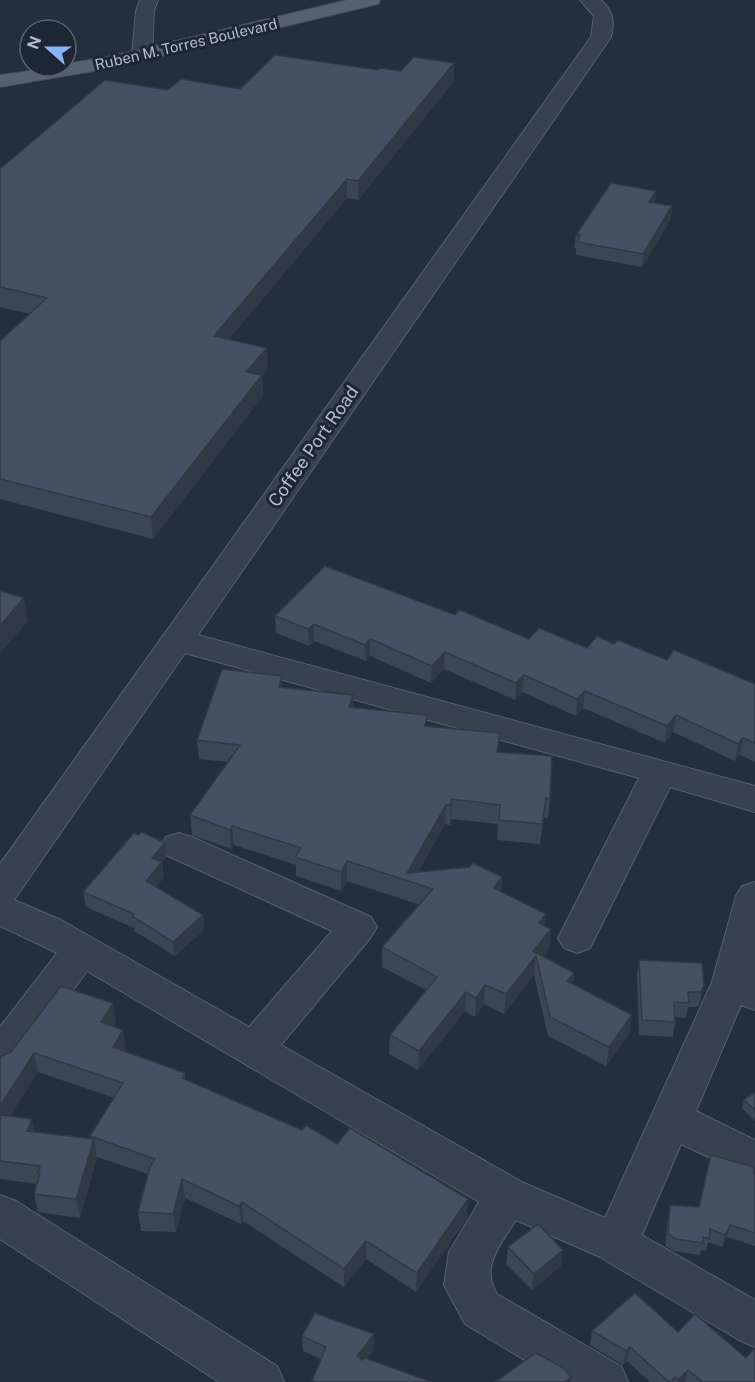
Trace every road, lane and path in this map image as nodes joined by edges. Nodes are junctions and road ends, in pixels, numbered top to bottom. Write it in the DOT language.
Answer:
graph roads {
  1 [pos="148,0"];
  2 [pos="371,0"];
  3 [pos="589,0"];
  4 [pos="142,55"];
  5 [pos="0,81"];
  6 [pos="178,640"];
  7 [pos="660,772"];
  8 [pos="755,799"];
  9 [pos="180,846"];
  10 [pos="0,892"];
  11 [pos="755,896"];
  12 [pos="0,910"];
  13 [pos="577,938"];
  14 [pos="82,949"];
  15 [pos="743,988"];
  16 [pos="253,1050"];
  17 [pos="0,1058"];
  18 [pos="671,1119"];
  19 [pos="755,1160"];
  20 [pos="507,1196"];
  21 [pos="0,1215"];
  22 [pos="616,1243"];
  23 [pos="755,1325"];
  24 [pos="260,1382"];
  25 [pos="604,1382"];
  1 -- 4 [label="street"];
  2 -- 4 [label="main road, Ruben M. Torres Boulevard"];
  3 -- 6 [label="street, Coffee Port Road"];
  4 -- 5 [label="main road, Ruben M. Torres Boulevard"];
  6 -- 7 [label="street"];
  6 -- 10 [label="street, Coffee Port Road"];
  7 -- 8 [label="street"];
  7 -- 13 [label="street"];
  9 -- 16 [label="street"];
  11 -- 15 [label="street"];
  12 -- 14 [label="street"];
  14 -- 16 [label="street"];
  14 -- 17 [label="street"];
  15 -- 18 [label="street"];
  16 -- 20 [label="street"];
  18 -- 19 [label="street"];
  18 -- 22 [label="street"];
  20 -- 22 [label="street"];
  20 -- 25 [label="street"];
  21 -- 24 [label="street"];
  22 -- 23 [label="street"];
}
